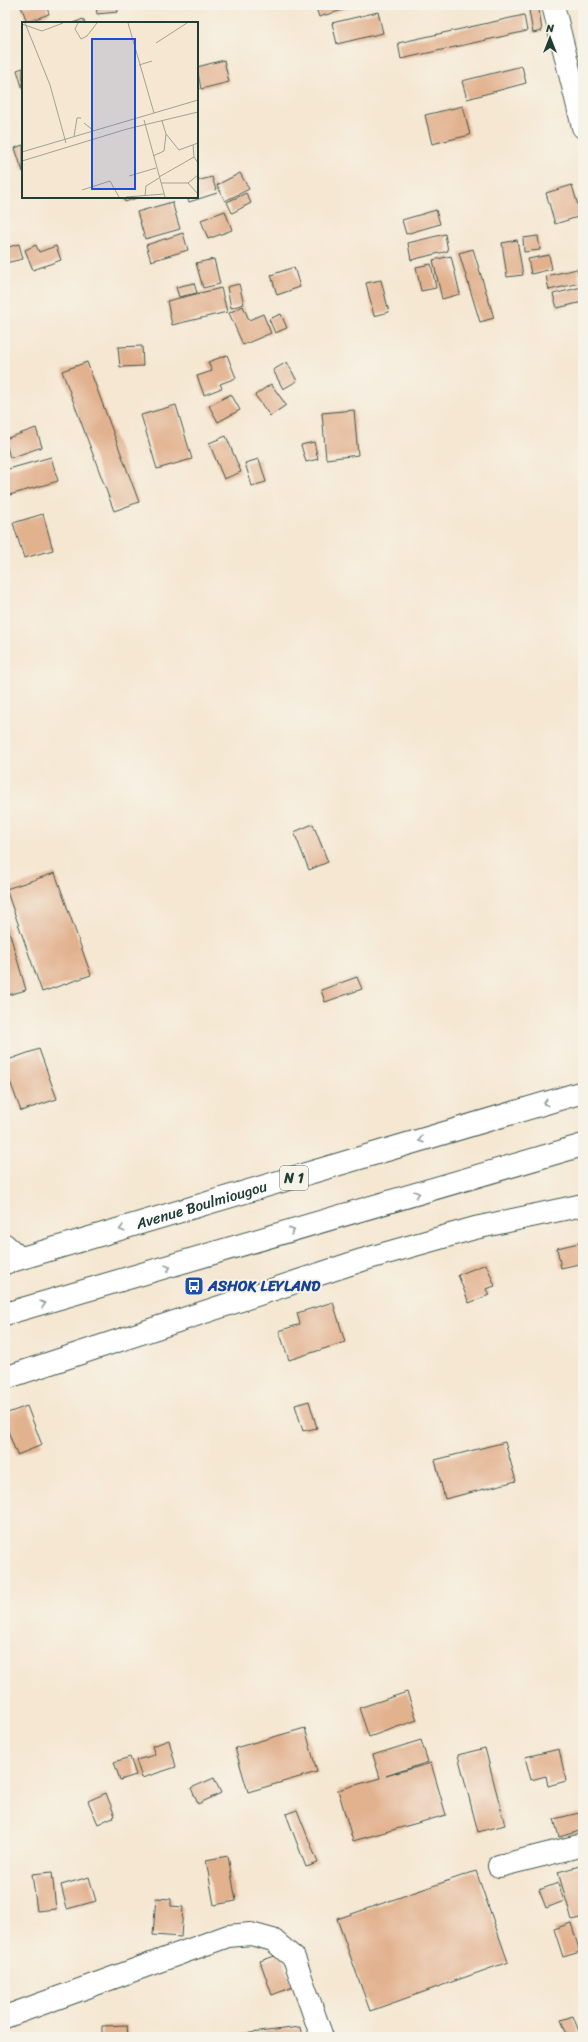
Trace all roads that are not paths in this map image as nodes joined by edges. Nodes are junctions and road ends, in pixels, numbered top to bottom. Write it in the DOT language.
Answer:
graph roads {
  1 [pos="554,5"];
  2 [pos="583,127"];
  3 [pos="583,1092"];
  4 [pos="583,1146"];
  5 [pos="583,1205"];
  6 [pos="5,1243"];
  7 [pos="14,1261"];
  8 [pos="5,1314"];
  9 [pos="5,1378"];
  10 [pos="583,1845"];
  11 [pos="499,1866"];
  12 [pos="5,2017"];
  13 [pos="322,2037"];
  1 -- 2 [label="main road"];
  3 -- 7 [label="main road, Avenue Boulmiougou / N 1, one-way"];
  8 -- 4 [label="main road, one-way"];
  5 -- 9 [label="main road"];
  6 -- 7 [label="lane"];
  10 -- 11 [label="main road"];
  12 -- 13 [label="main road"];
}
